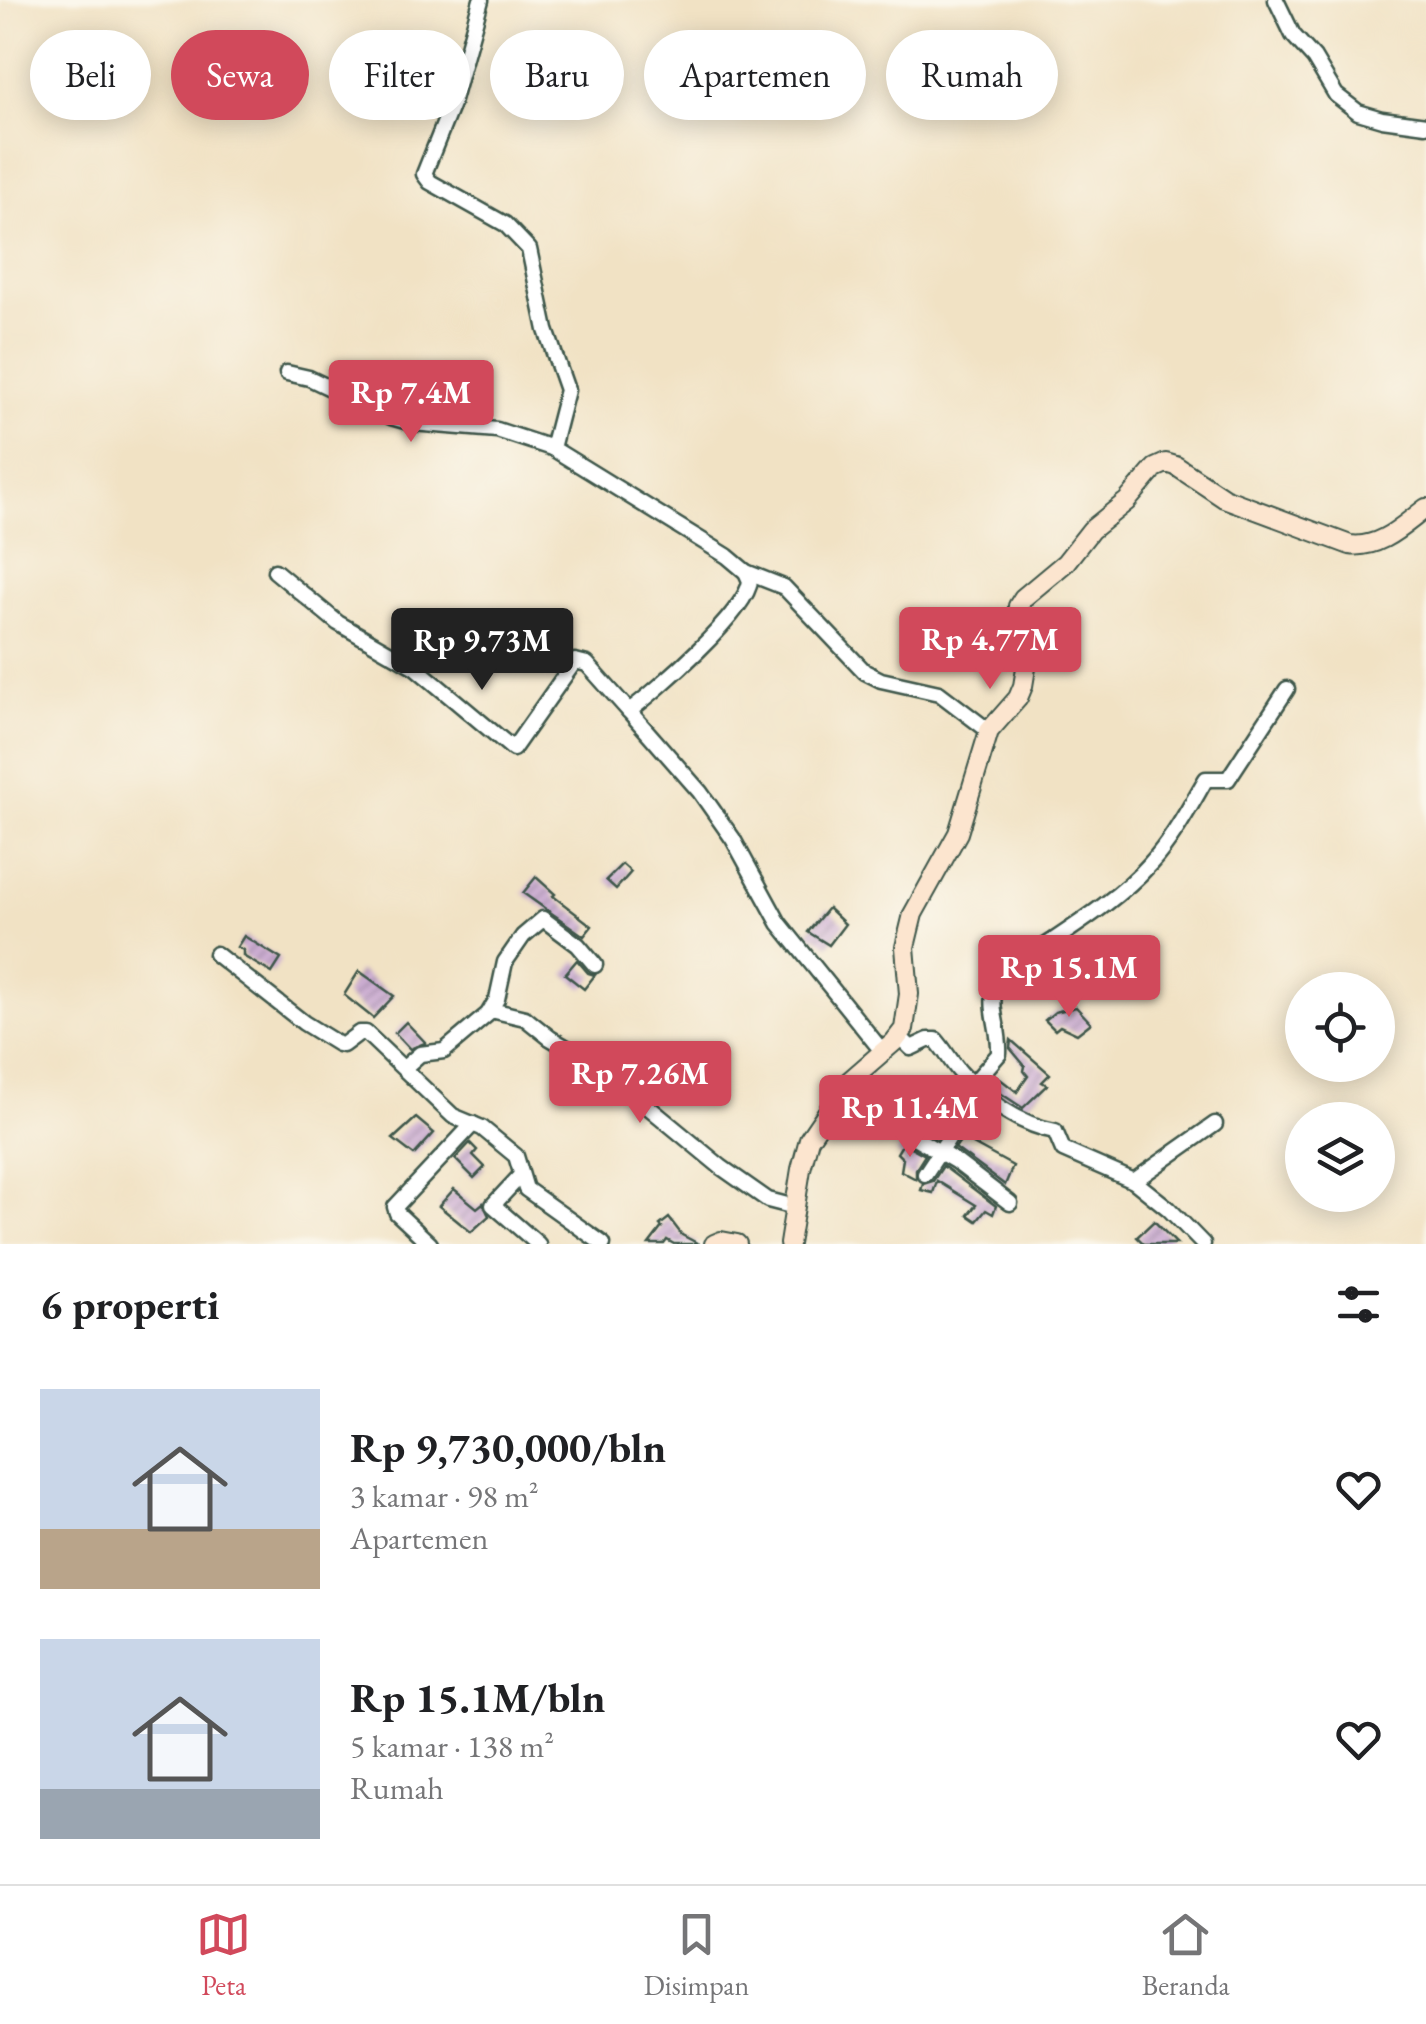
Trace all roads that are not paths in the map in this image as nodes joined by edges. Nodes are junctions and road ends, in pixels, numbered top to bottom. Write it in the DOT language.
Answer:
graph roads {
  1 [pos="481,0"];
  2 [pos="1276,0"];
  3 [pos="1426,125"];
  4 [pos="287,373"];
  5 [pos="552,448"];
  6 [pos="1426,508"];
  7 [pos="274,571"];
  8 [pos="746,572"];
  9 [pos="1288,689"];
  10 [pos="628,711"];
  11 [pos="989,731"];
  12 [pos="216,954"];
  13 [pos="596,965"];
  14 [pos="491,1010"];
  15 [pos="900,1037"];
  16 [pos="882,1051"];
  17 [pos="404,1068"];
  18 [pos="972,1085"];
  19 [pos="898,1122"];
  20 [pos="474,1124"];
  21 [pos="1215,1124"];
  22 [pos="940,1153"];
  23 [pos="925,1174"];
  24 [pos="522,1175"];
  25 [pos="1134,1181"];
  26 [pos="1010,1203"];
  27 [pos="795,1207"];
  28 [pos="430,1244"];
  29 [pos="538,1244"];
  30 [pos="603,1244"];
  31 [pos="714,1244"];
  32 [pos="738,1244"];
  33 [pos="789,1244"];
  34 [pos="1203,1244"];
  1 -- 5 [label="street"];
  2 -- 3 [label="street"];
  4 -- 5 [label="street"];
  5 -- 8 [label="street"];
  6 -- 11 [label="street"];
  7 -- 10 [label="street"];
  8 -- 10 [label="street"];
  8 -- 11 [label="street"];
  9 -- 18 [label="street"];
  10 -- 16 [label="street"];
  11 -- 15 [label="street"];
  12 -- 17 [label="street"];
  13 -- 14 [label="street"];
  14 -- 17 [label="street"];
  14 -- 27 [label="street"];
  15 -- 16 [label="street"];
  15 -- 18 [label="street"];
  16 -- 27 [label="street"];
  17 -- 20 [label="street"];
  18 -- 22 [label="street"];
  18 -- 25 [label="street"];
  19 -- 22 [label="street"];
  20 -- 24 [label="street"];
  20 -- 28 [label="street"];
  21 -- 25 [label="street"];
  22 -- 23 [label="street"];
  22 -- 26 [label="street"];
  24 -- 29 [label="street"];
  24 -- 30 [label="street"];
  25 -- 34 [label="street"];
  27 -- 33 [label="street"];
  31 -- 32 [label="street"];
}
